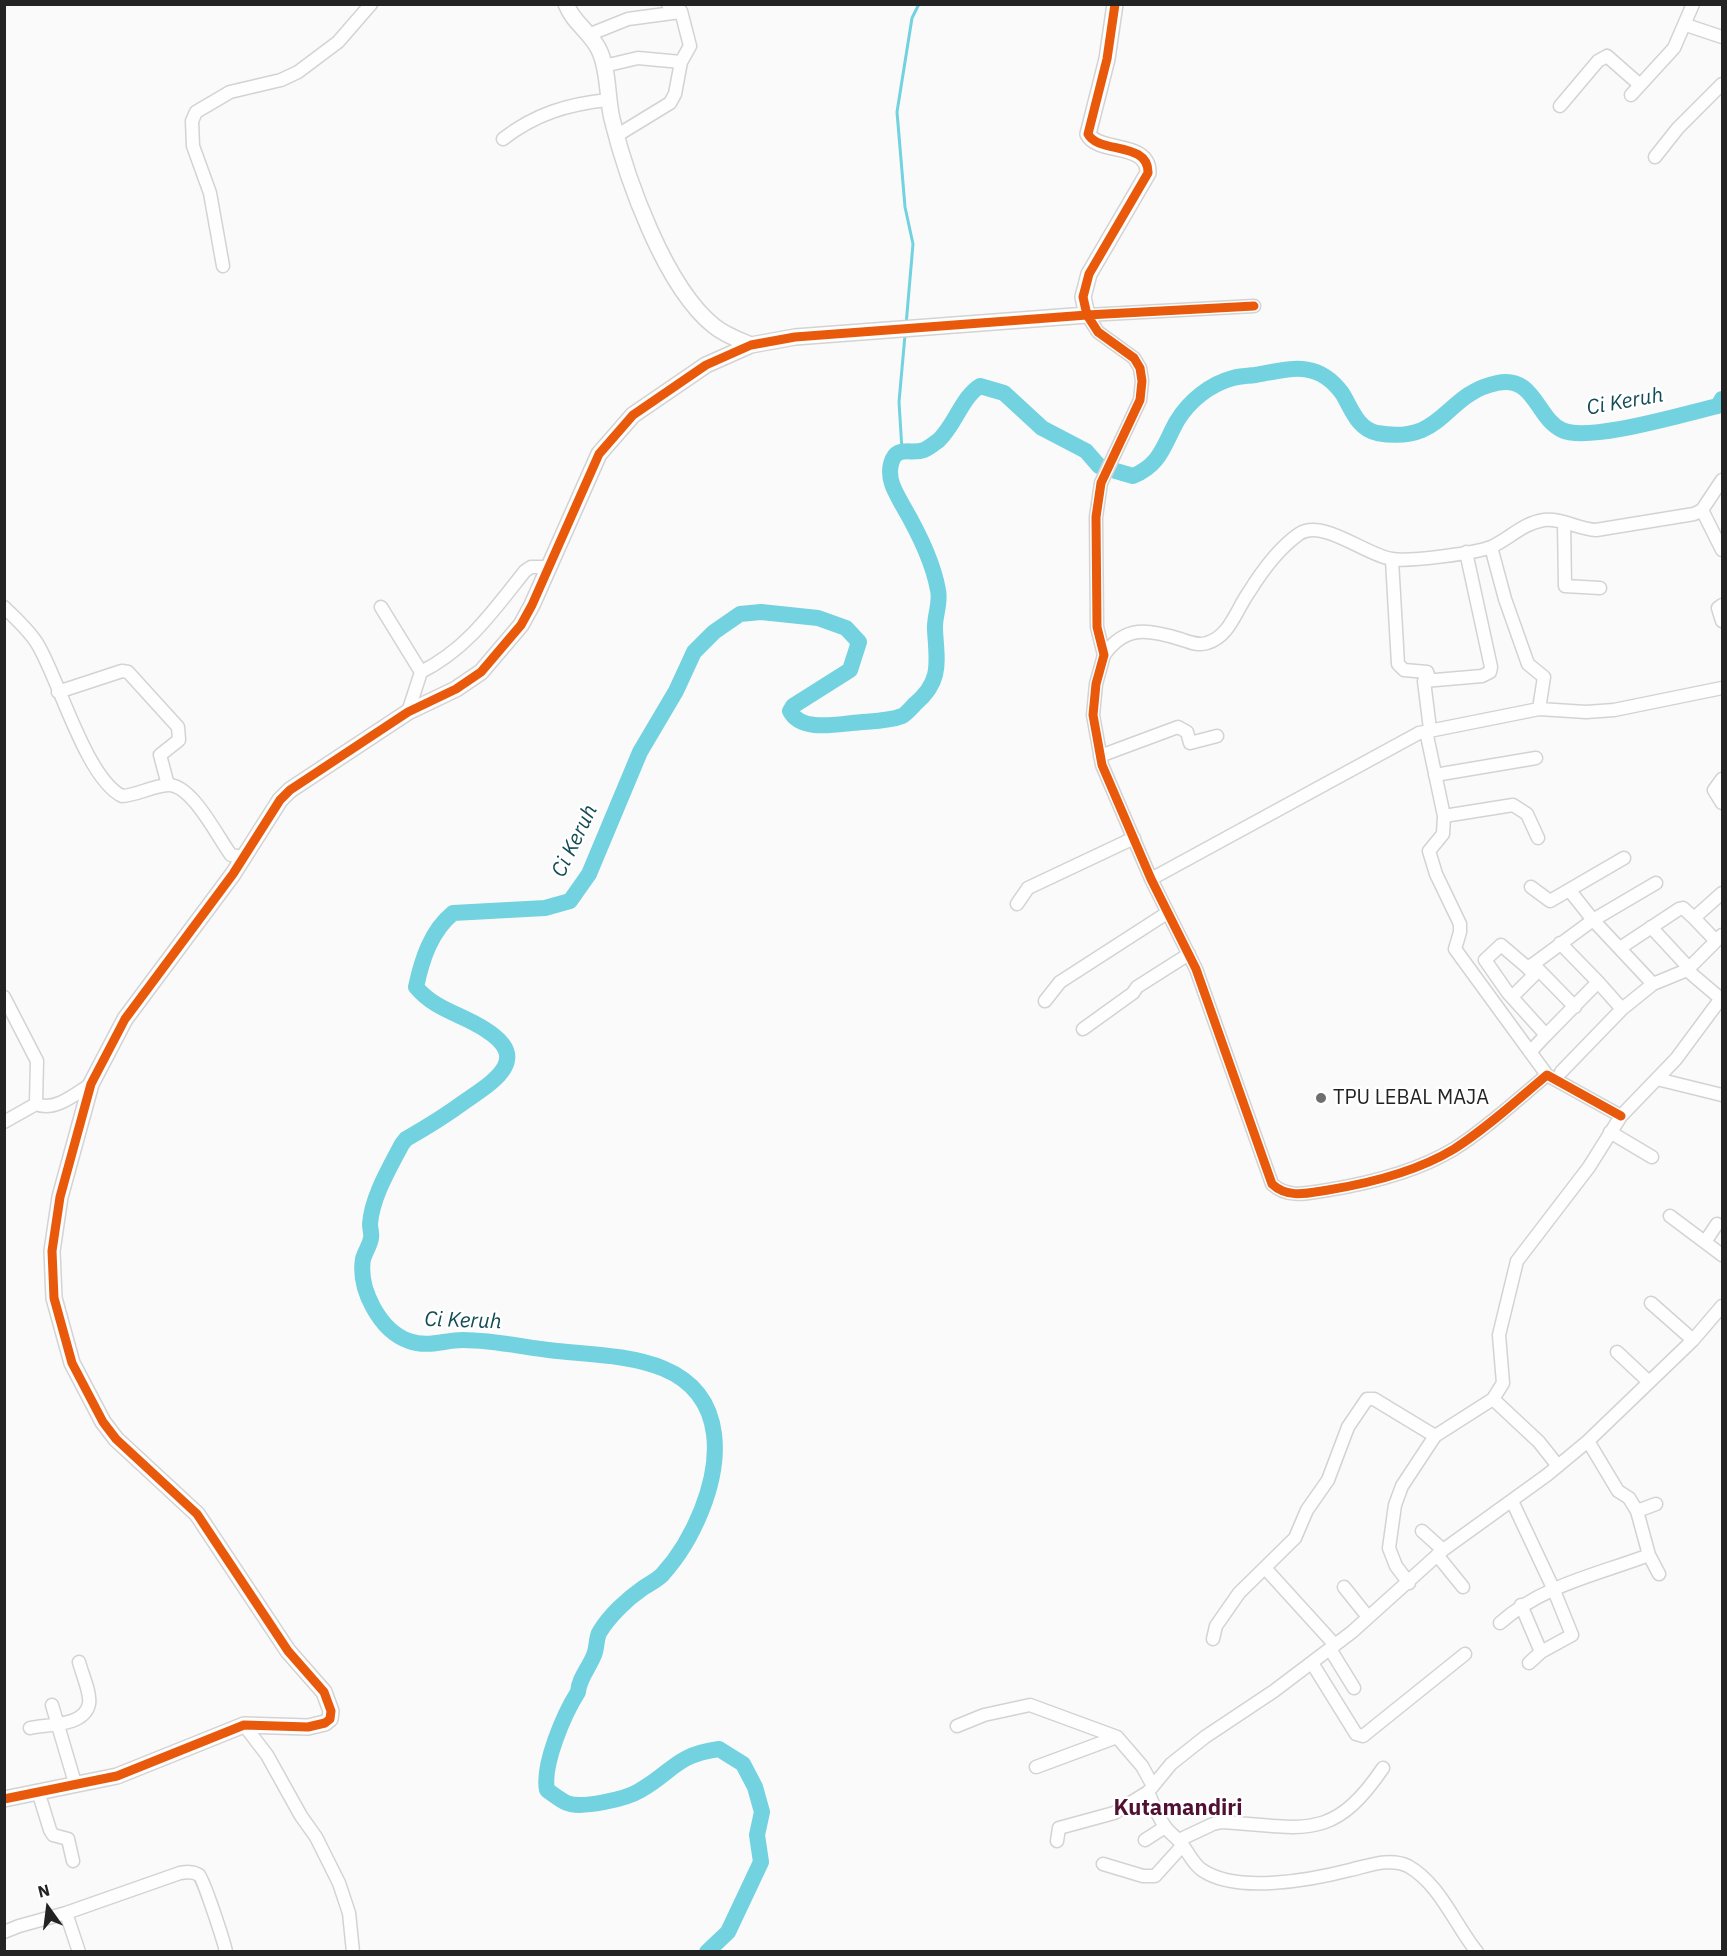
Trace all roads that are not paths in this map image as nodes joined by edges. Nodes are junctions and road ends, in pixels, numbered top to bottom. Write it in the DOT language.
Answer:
graph roads {
  1 [pos="371,4"];
  2 [pos="566,4"];
  3 [pos="668,4"];
  4 [pos="1115,4"];
  5 [pos="1693,4"];
  6 [pos="681,11"];
  7 [pos="1686,25"];
  8 [pos="588,35"];
  9 [pos="1722,38"];
  10 [pos="681,62"];
  11 [pos="604,66"];
  12 [pos="1722,84"];
  13 [pos="608,100"];
  14 [pos="1560,106"];
  15 [pos="616,136"];
  16 [pos="503,139"];
  17 [pos="1655,157"];
  18 [pos="223,266"];
  19 [pos="1254,306"];
  20 [pos="1087,315"];
  21 [pos="751,345"];
  22 [pos="1722,480"];
  23 [pos="1702,510"];
  24 [pos="1564,522"];
  25 [pos="1491,547"];
  26 [pos="1722,550"];
  27 [pos="1466,552"];
  28 [pos="1392,560"];
  29 [pos="548,567"];
  30 [pos="1600,588"];
  31 [pos="1722,605"];
  32 [pos="4,607"];
  33 [pos="381,608"];
  34 [pos="1722,621"];
  35 [pos="1104,655"];
  36 [pos="421,672"];
  37 [pos="1430,680"];
  38 [pos="1721,691"];
  39 [pos="58,692"];
  40 [pos="1539,709"];
  41 [pos="408,712"];
  42 [pos="1428,730"];
  43 [pos="1217,736"];
  44 [pos="1100,756"];
  45 [pos="1536,758"];
  46 [pos="1435,776"];
  47 [pos="1722,779"];
  48 [pos="168,785"];
  49 [pos="1722,803"];
  50 [pos="1444,816"];
  51 [pos="1134,838"];
  52 [pos="1539,838"];
  53 [pos="242,857"];
  54 [pos="1624,858"];
  55 [pos="1151,879"];
  56 [pos="1656,883"];
  57 [pos="1531,887"];
  58 [pos="1570,891"];
  59 [pos="1722,893"];
  60 [pos="1017,904"];
  61 [pos="1167,913"];
  62 [pos="1694,918"];
  63 [pos="1593,920"];
  64 [pos="1651,927"];
  65 [pos="1719,938"];
  66 [pos="1560,943"];
  67 [pos="1620,948"];
  68 [pos="1189,954"];
  69 [pos="1688,969"];
  70 [pos="1534,970"];
  71 [pos="1598,982"];
  72 [pos="1653,984"];
  73 [pos="1512,997"];
  74 [pos="4,998"];
  75 [pos="1722,998"];
  76 [pos="1045,1001"];
  77 [pos="1575,1007"];
  78 [pos="1622,1009"];
  79 [pos="1083,1029"];
  80 [pos="1546,1035"];
  81 [pos="1530,1052"];
  82 [pos="1561,1072"];
  83 [pos="1547,1075"];
  84 [pos="1657,1079"];
  85 [pos="91,1084"];
  86 [pos="1722,1095"];
  87 [pos="36,1104"];
  88 [pos="1621,1116"];
  89 [pos="4,1122"];
  90 [pos="1610,1132"];
  91 [pos="1652,1156"];
  92 [pos="1671,1216"];
  93 [pos="1717,1224"];
  94 [pos="1705,1242"];
  95 [pos="1722,1255"];
  96 [pos="1651,1303"];
  97 [pos="1722,1306"];
  98 [pos="1693,1340"];
  99 [pos="1617,1352"];
  100 [pos="1649,1382"];
  101 [pos="1493,1399"];
  102 [pos="1435,1436"];
  103 [pos="1588,1441"];
  104 [pos="1558,1466"];
  105 [pos="1512,1501"];
  106 [pos="1656,1504"];
  107 [pos="1637,1511"];
  108 [pos="1422,1531"];
  109 [pos="1440,1553"];
  110 [pos="1649,1555"];
  111 [pos="1265,1568"];
  112 [pos="1659,1574"];
  113 [pos="1409,1583"];
  114 [pos="1344,1587"];
  115 [pos="1463,1587"];
  116 [pos="1553,1588"];
  117 [pos="1521,1605"];
  118 [pos="1368,1617"];
  119 [pos="1500,1623"];
  120 [pos="1213,1639"];
  121 [pos="1332,1647"];
  122 [pos="1541,1652"];
  123 [pos="1465,1654"];
  124 [pos="79,1662"];
  125 [pos="1312,1663"];
  126 [pos="1529,1663"];
  127 [pos="1354,1688"];
  128 [pos="52,1705"];
  129 [pos="58,1724"];
  130 [pos="244,1725"];
  131 [pos="957,1726"];
  132 [pos="30,1728"];
  133 [pos="1117,1737"];
  134 [pos="1036,1767"];
  135 [pos="1383,1768"];
  136 [pos="75,1783"];
  137 [pos="1151,1789"];
  138 [pos="38,1791"];
  139 [pos="4,1799"];
  140 [pos="1165,1827"];
  141 [pos="1145,1840"];
  142 [pos="1056,1841"];
  143 [pos="1181,1843"];
  144 [pos="73,1861"];
  145 [pos="1103,1864"];
  146 [pos="66,1913"];
  147 [pos="4,1932"];
  148 [pos="80,1952"];
  149 [pos="226,1952"];
  150 [pos="353,1952"];
  151 [pos="1476,1952"];
  1 -- 18 [label="street"];
  2 -- 8 [label="street"];
  3 -- 6 [label="street"];
  4 -- 20 [label="street"];
  5 -- 7 [label="street"];
  6 -- 8 [label="street"];
  6 -- 10 [label="street"];
  7 -- 9 [label="street"];
  7 -- 14 [label="street"];
  8 -- 11 [label="street"];
  10 -- 11 [label="street"];
  10 -- 15 [label="street"];
  11 -- 13 [label="street"];
  12 -- 17 [label="street"];
  13 -- 15 [label="street"];
  13 -- 16 [label="street"];
  15 -- 21 [label="street"];
  19 -- 20 [label="street"];
  20 -- 21 [label="street"];
  20 -- 35 [label="street"];
  21 -- 29 [label="street"];
  22 -- 23 [label="street"];
  23 -- 24 [label="street"];
  23 -- 26 [label="street"];
  24 -- 25 [label="street"];
  24 -- 30 [label="street"];
  25 -- 27 [label="street"];
  25 -- 40 [label="street"];
  27 -- 28 [label="street"];
  27 -- 37 [label="street"];
  28 -- 35 [label="street"];
  28 -- 37 [label="street"];
  29 -- 36 [label="street"];
  29 -- 41 [label="street"];
  31 -- 34 [label="street"];
  32 -- 39 [label="street"];
  33 -- 36 [label="street"];
  35 -- 44 [label="street"];
  36 -- 41 [label="street"];
  37 -- 42 [label="street"];
  38 -- 40 [label="street"];
  39 -- 48 [label="street"];
  39 -- 48 [label="street"];
  40 -- 42 [label="street"];
  41 -- 53 [label="street"];
  42 -- 46 [label="street"];
  42 -- 55 [label="street"];
  43 -- 44 [label="street"];
  44 -- 51 [label="street"];
  45 -- 46 [label="street"];
  46 -- 50 [label="street"];
  47 -- 49 [label="street"];
  48 -- 53 [label="street"];
  50 -- 52 [label="street"];
  50 -- 81 [label="street"];
  51 -- 55 [label="street"];
  51 -- 60 [label="street"];
  53 -- 85 [label="street"];
  54 -- 58 [label="street"];
  55 -- 61 [label="street"];
  56 -- 63 [label="street"];
  57 -- 58 [label="street"];
  58 -- 63 [label="street"];
  59 -- 62 [label="street"];
  61 -- 68 [label="street"];
  61 -- 76 [label="street"];
  62 -- 64 [label="street"];
  62 -- 65 [label="street"];
  63 -- 66 [label="street"];
  63 -- 67 [label="street"];
  64 -- 67 [label="street"];
  64 -- 69 [label="street"];
  65 -- 69 [label="street"];
  66 -- 70 [label="street"];
  66 -- 71 [label="street"];
  67 -- 72 [label="street"];
  68 -- 79 [label="street"];
  68 -- 83 [label="street"];
  69 -- 72 [label="street"];
  69 -- 75 [label="street"];
  70 -- 73 [label="street"];
  70 -- 73 [label="street"];
  70 -- 77 [label="street"];
  71 -- 77 [label="street"];
  71 -- 78 [label="street"];
  72 -- 78 [label="street"];
  73 -- 80 [label="street"];
  74 -- 87 [label="street"];
  75 -- 84 [label="street"];
  77 -- 80 [label="street"];
  78 -- 82 [label="street"];
  80 -- 81 [label="street"];
  81 -- 83 [label="street"];
  83 -- 88 [label="street"];
  84 -- 86 [label="street"];
  84 -- 88 [label="street"];
  85 -- 87 [label="street"];
  85 -- 130 [label="street"];
  87 -- 89 [label="street"];
  88 -- 90 [label="street"];
  90 -- 91 [label="street"];
  90 -- 101 [label="street"];
  92 -- 94 [label="street"];
  93 -- 94 [label="street"];
  94 -- 95 [label="street"];
  96 -- 98 [label="street"];
  97 -- 98 [label="street"];
  98 -- 100 [label="street"];
  99 -- 100 [label="street"];
  100 -- 103 [label="street"];
  101 -- 102 [label="street"];
  101 -- 104 [label="street"];
  102 -- 111 [label="street"];
  102 -- 113 [label="street"];
  103 -- 104 [label="street"];
  103 -- 107 [label="street"];
  104 -- 105 [label="street"];
  105 -- 109 [label="street"];
  105 -- 116 [label="street"];
  106 -- 107 [label="street"];
  107 -- 110 [label="street"];
  108 -- 109 [label="street"];
  109 -- 113 [label="street"];
  109 -- 115 [label="street"];
  110 -- 112 [label="street"];
  110 -- 116 [label="street"];
  111 -- 120 [label="street"];
  111 -- 121 [label="street"];
  113 -- 118 [label="street"];
  114 -- 118 [label="street"];
  116 -- 117 [label="street"];
  116 -- 122 [label="street"];
  117 -- 119 [label="street"];
  117 -- 122 [label="street"];
  118 -- 121 [label="street"];
  121 -- 125 [label="street"];
  121 -- 127 [label="street"];
  122 -- 126 [label="street"];
  123 -- 125 [label="street"];
  124 -- 129 [label="street"];
  125 -- 137 [label="street"];
  128 -- 129 [label="street"];
  129 -- 132 [label="street"];
  129 -- 136 [label="street"];
  130 -- 136 [label="street"];
  130 -- 150 [label="street"];
  131 -- 133 [label="street"];
  133 -- 134 [label="street"];
  133 -- 137 [label="street"];
  135 -- 143 [label="street"];
  136 -- 138 [label="street"];
  137 -- 140 [label="street"];
  137 -- 142 [label="street"];
  138 -- 139 [label="street"];
  138 -- 144 [label="street"];
  140 -- 141 [label="street"];
  140 -- 143 [label="street"];
  143 -- 145 [label="street"];
  143 -- 151 [label="street"];
  146 -- 147 [label="street"];
  146 -- 148 [label="street"];
  146 -- 149 [label="street"];
}
